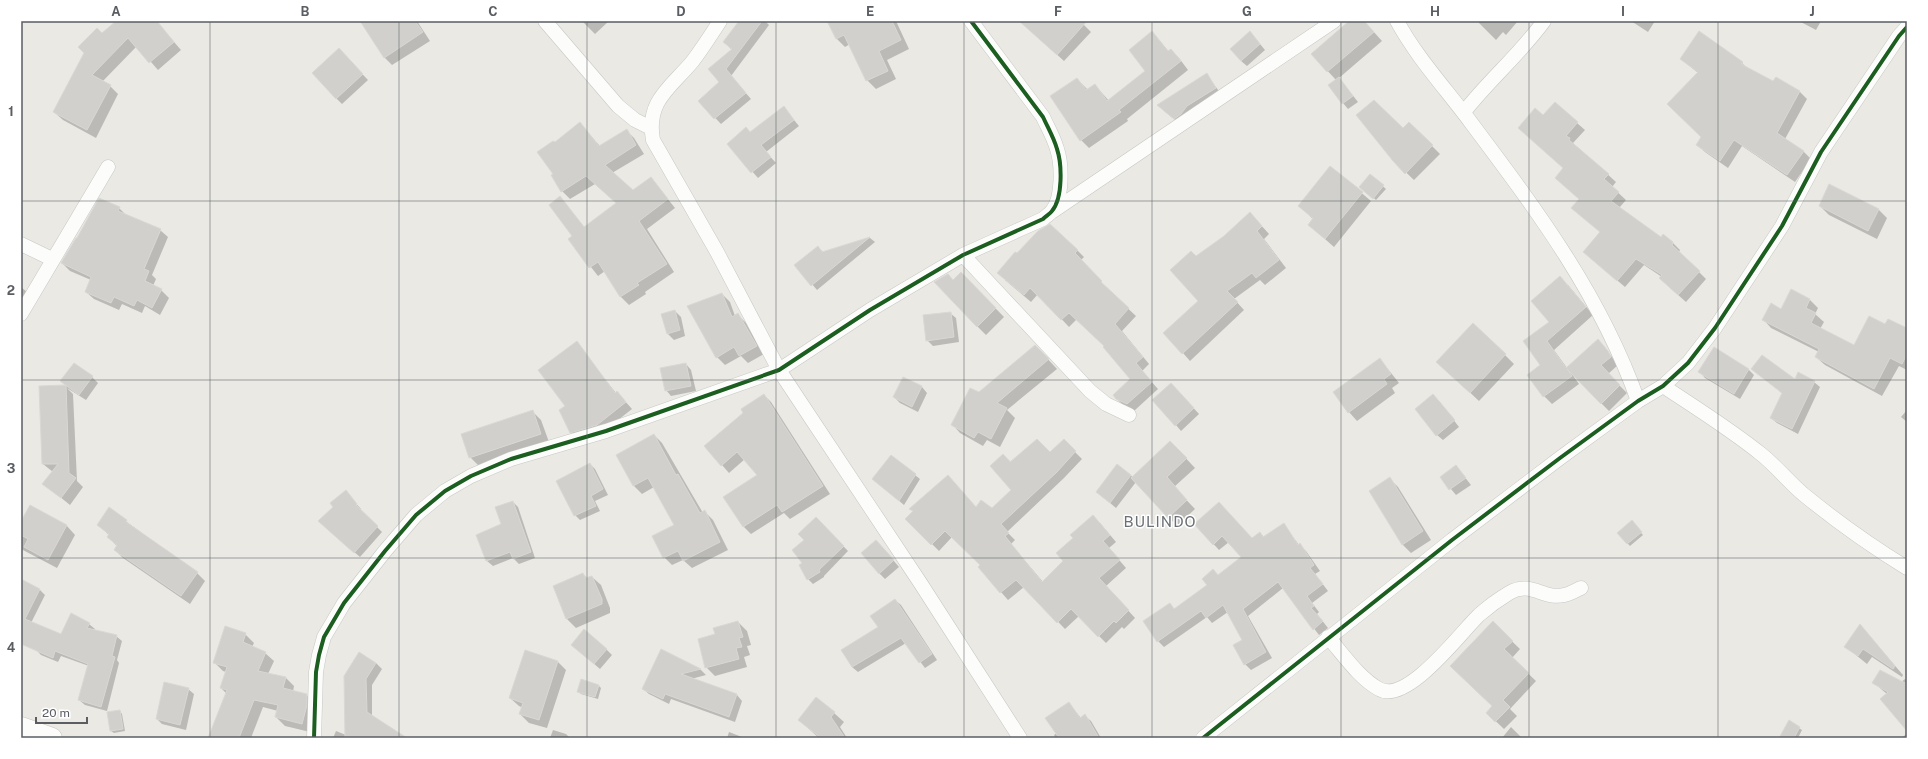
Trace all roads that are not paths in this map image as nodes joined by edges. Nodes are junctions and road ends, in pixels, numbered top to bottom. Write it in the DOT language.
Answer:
graph roads {
  1 [pos="545,21"];
  2 [pos="720,21"];
  3 [pos="971,21"];
  4 [pos="1334,21"];
  5 [pos="1397,21"];
  6 [pos="1544,21"];
  7 [pos="1907,27"];
  8 [pos="1464,112"];
  9 [pos="651,128"];
  10 [pos="108,168"];
  11 [pos="1053,210"];
  12 [pos="21,244"];
  13 [pos="963,255"];
  14 [pos="52,260"];
  15 [pos="21,314"];
  16 [pos="779,370"];
  17 [pos="1663,386"];
  18 [pos="1638,401"];
  19 [pos="1129,415"];
  20 [pos="1907,568"];
  21 [pos="1581,588"];
  22 [pos="1328,637"];
  23 [pos="21,727"];
  24 [pos="52,738"];
  25 [pos="314,738"];
  26 [pos="1020,738"];
  27 [pos="1203,738"];
  1 -- 9 [label="street"];
  2 -- 9 [label="street"];
  3 -- 11 [label="street"];
  4 -- 11 [label="street"];
  5 -- 8 [label="street"];
  6 -- 8 [label="street"];
  7 -- 17 [label="street"];
  8 -- 18 [label="street"];
  9 -- 16 [label="street"];
  10 -- 14 [label="street"];
  11 -- 13 [label="street"];
  12 -- 14 [label="street"];
  13 -- 16 [label="street"];
  13 -- 19 [label="street"];
  14 -- 15 [label="street"];
  16 -- 25 [label="street"];
  16 -- 26 [label="street"];
  17 -- 18 [label="street"];
  17 -- 20 [label="street"];
  18 -- 22 [label="street"];
  21 -- 22 [label="street"];
  22 -- 27 [label="street"];
  23 -- 24 [label="main road"];
}
